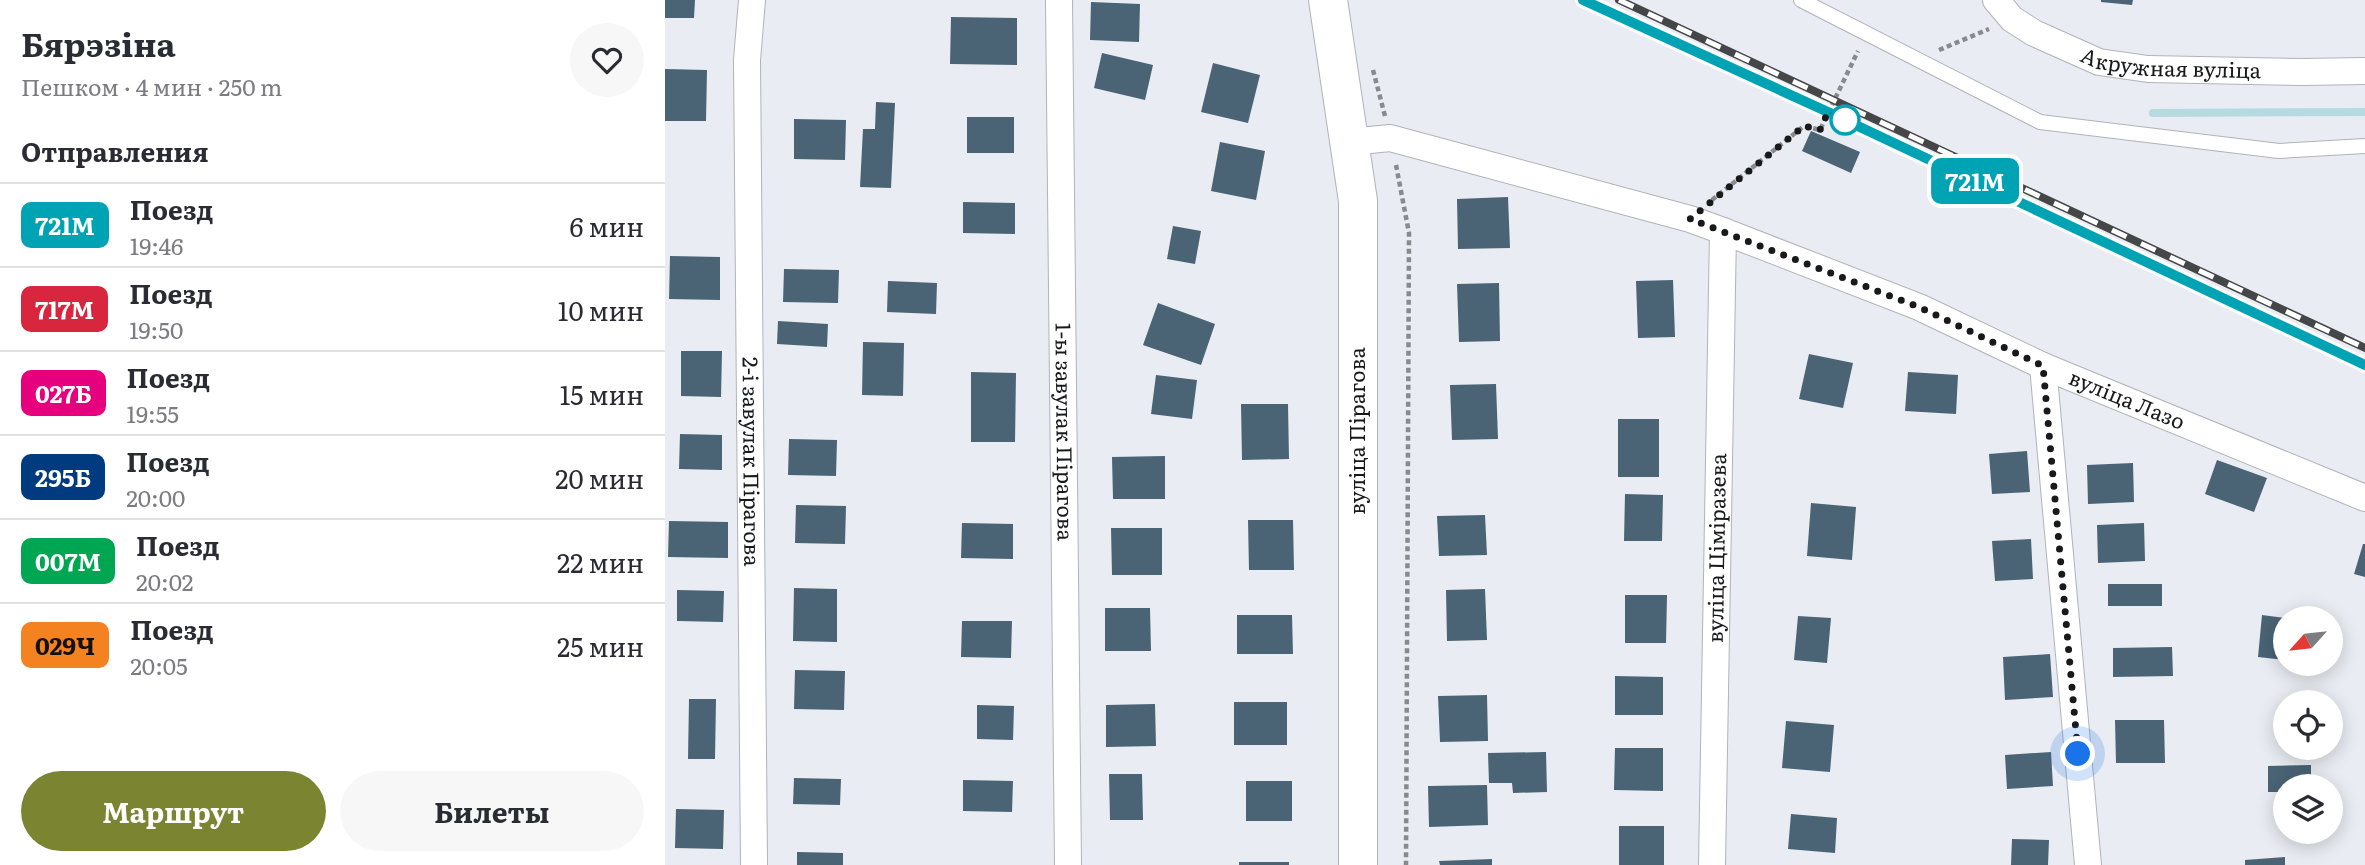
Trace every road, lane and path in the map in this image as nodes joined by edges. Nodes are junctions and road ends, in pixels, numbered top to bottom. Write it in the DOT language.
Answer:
graph roads {
  1 [pos="1059,0"];
  2 [pos="1328,0"];
  3 [pos="1801,0"];
  4 [pos="751,10"];
  5 [pos="2004,10"];
  6 [pos="1867,34"];
  7 [pos="1916,59"];
  8 [pos="1372,65"];
  9 [pos="2365,71"];
  10 [pos="1390,138"];
  11 [pos="1350,142"];
  12 [pos="2365,146"];
  13 [pos="1690,219"];
  14 [pos="1723,231"];
  15 [pos="2043,366"];
  16 [pos="2365,498"];
  17 [pos="754,865"];
  18 [pos="1068,865"];
  19 [pos="1358,865"];
  20 [pos="1406,865"];
  21 [pos="1711,865"];
  22 [pos="2088,865"];
  1 -- 18 [label="street, 1-ы завулак Пірагова"];
  2 -- 11 [label="main road, вуліца Пірагова"];
  3 -- 6 [label="lane"];
  4 -- 17 [label="street, 2-і завулак Пірагова"];
  5 -- 7 [label="path"];
  5 -- 9 [label="street, Акружная вуліца"];
  6 -- 7 [label="lane"];
  6 -- 13 [label="path"];
  7 -- 12 [label="lane"];
  8 -- 10 [label="path"];
  10 -- 11 [label="street"];
  10 -- 13 [label="street"];
  10 -- 20 [label="path"];
  11 -- 19 [label="main road, вуліца Пірагова"];
  13 -- 14 [label="street"];
  14 -- 15 [label="street"];
  14 -- 21 [label="street, вуліца Ціміразева"];
  15 -- 16 [label="street, вуліца Лазо"];
  15 -- 22 [label="street, вуліца Лазо"];
}
